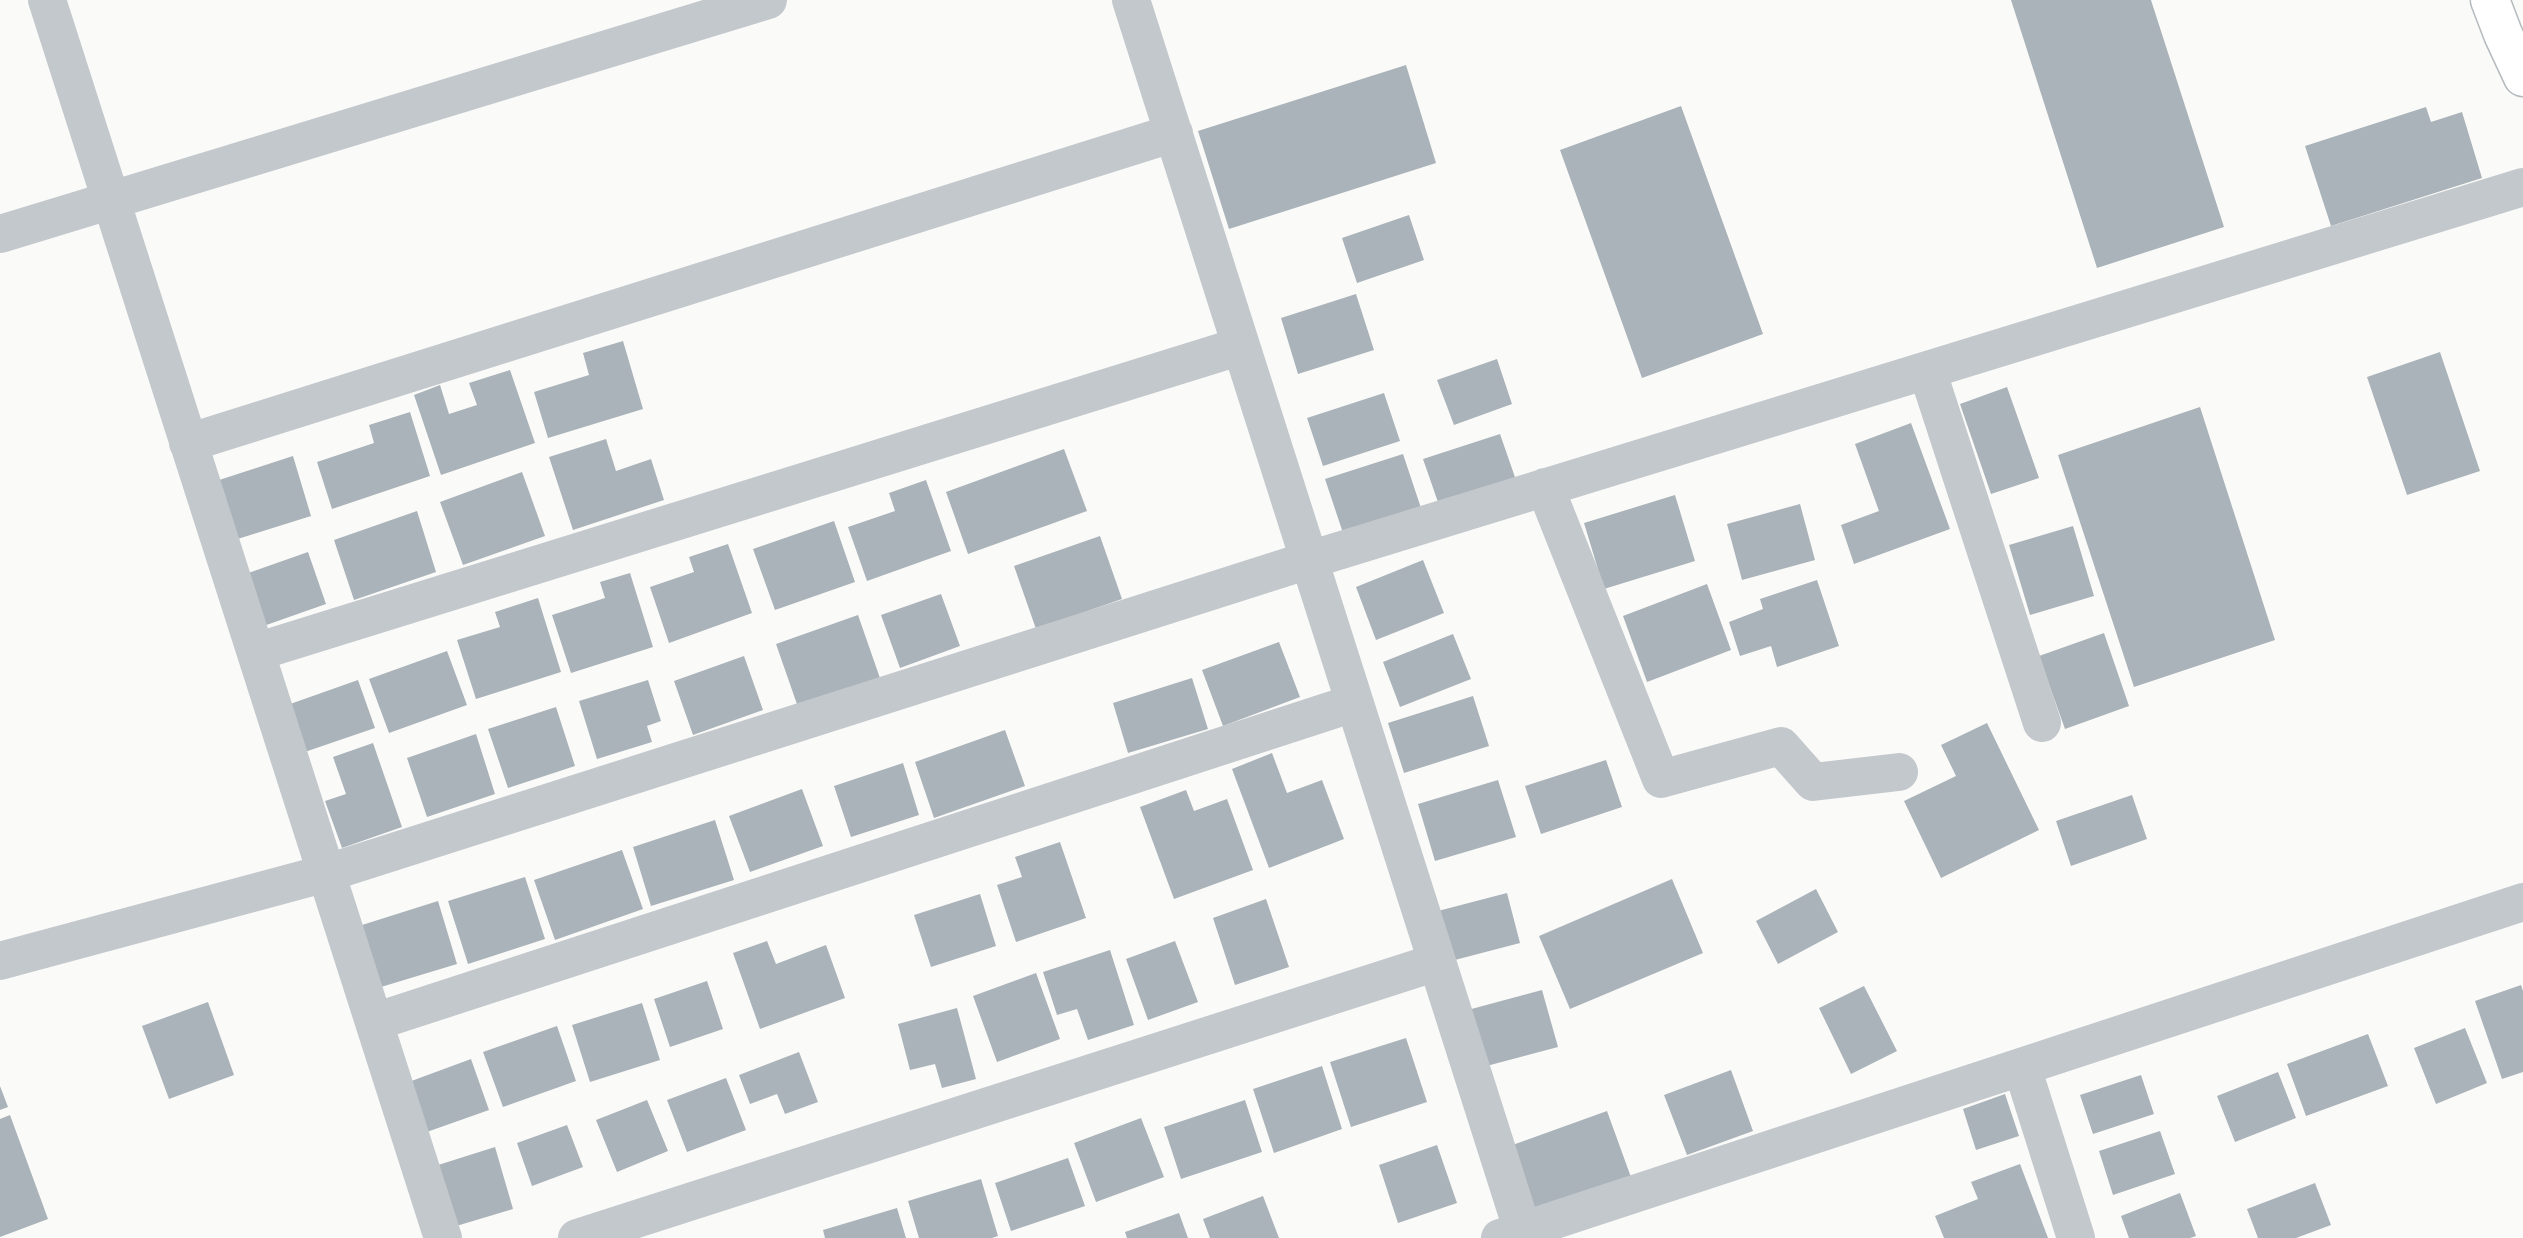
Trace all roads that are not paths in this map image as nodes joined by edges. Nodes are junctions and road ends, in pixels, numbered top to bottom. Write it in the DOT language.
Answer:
graph roads {
  1 [pos="47,0"];
  2 [pos="768,0"];
  3 [pos="1131,0"];
  4 [pos="2490,0"];
  5 [pos="2523,77"];
  6 [pos="1174,134"];
  7 [pos="2523,187"];
  8 [pos="111,200"];
  9 [pos="0,234"];
  10 [pos="1241,346"];
  11 [pos="1927,370"];
  12 [pos="188,443"];
  13 [pos="1545,487"];
  14 [pos="1309,560"];
  15 [pos="256,652"];
  16 [pos="1354,703"];
  17 [pos="2042,723"];
  18 [pos="1899,772"];
  19 [pos="327,873"];
  20 [pos="2523,902"];
  21 [pos="0,961"];
  22 [pos="1437,962"];
  23 [pos="374,1022"];
  24 [pos="2022,1067"];
  25 [pos="1516,1236"];
  26 [pos="443,1238"];
  27 [pos="577,1238"];
  28 [pos="2076,1238"];
  1 -- 8 [label="street"];
  2 -- 8 [label="street"];
  3 -- 6 [label="street"];
  4 -- 5 [label="main road"];
  6 -- 10 [label="street"];
  6 -- 12 [label="street"];
  7 -- 11 [label="street"];
  8 -- 9 [label="street"];
  8 -- 12 [label="street"];
  10 -- 14 [label="street"];
  10 -- 15 [label="street"];
  11 -- 13 [label="street"];
  11 -- 17 [label="street"];
  12 -- 15 [label="street"];
  13 -- 14 [label="street"];
  13 -- 18 [label="street"];
  14 -- 16 [label="street"];
  14 -- 19 [label="street"];
  15 -- 19 [label="street"];
  16 -- 22 [label="street"];
  16 -- 23 [label="street"];
  19 -- 21 [label="street"];
  19 -- 23 [label="street"];
  20 -- 24 [label="street"];
  22 -- 25 [label="street"];
  22 -- 27 [label="street"];
  23 -- 26 [label="street"];
  24 -- 25 [label="street"];
  24 -- 28 [label="street"];
}
